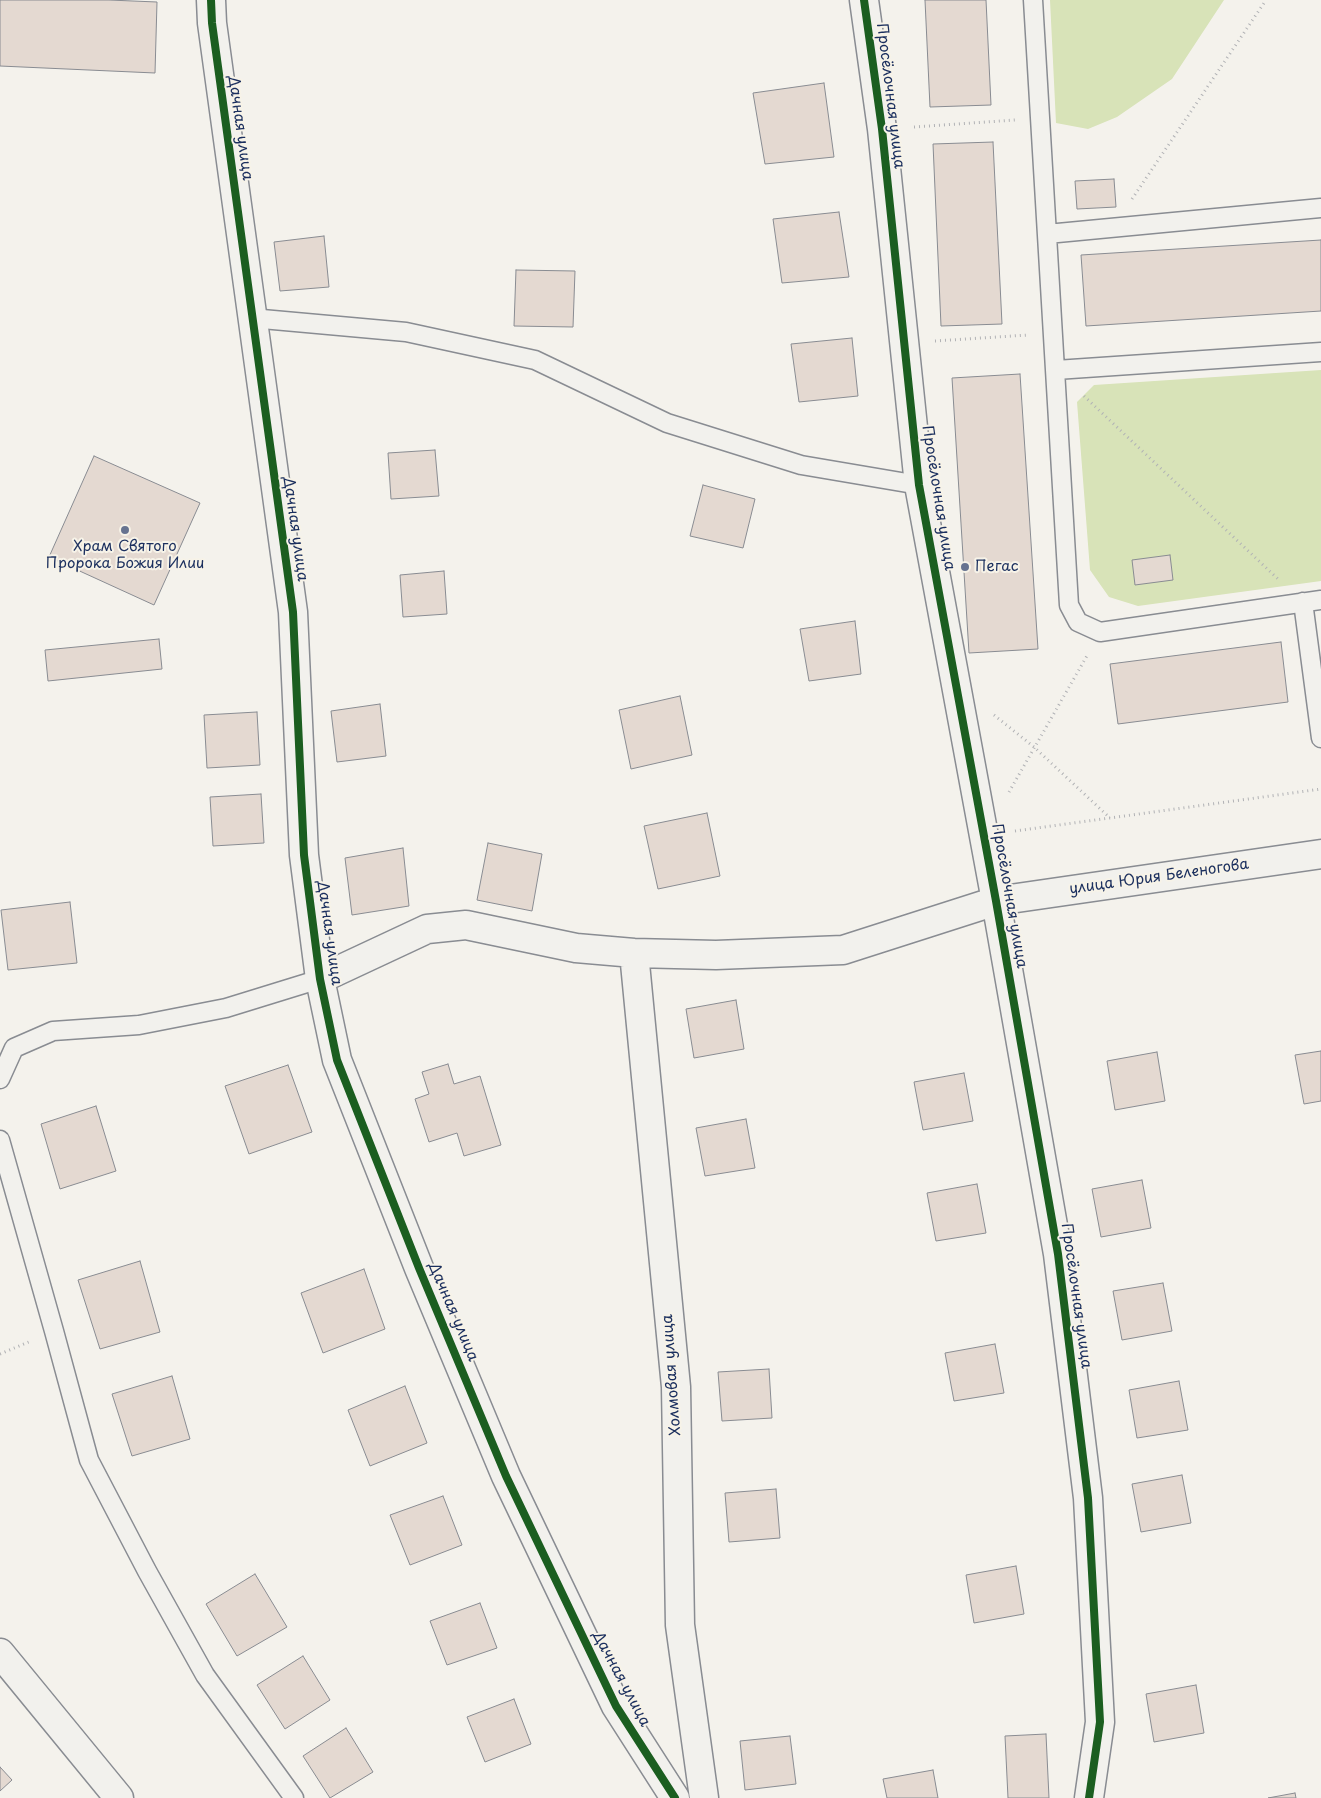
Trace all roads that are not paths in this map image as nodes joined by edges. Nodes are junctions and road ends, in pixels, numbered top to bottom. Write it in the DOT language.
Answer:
graph roads {
  1 [pos="211,0"];
  2 [pos="864,0"];
  3 [pos="1033,0"];
  4 [pos="1321,208"];
  5 [pos="1048,234"];
  6 [pos="251,318"];
  7 [pos="1321,352"];
  8 [pos="1056,370"];
  9 [pos="919,485"];
  10 [pos="1321,600"];
  11 [pos="1303,602"];
  12 [pos="1321,738"];
  13 [pos="1321,854"];
  14 [pos="996,901"];
  15 [pos="634,952"];
  16 [pos="320,979"];
  17 [pos="0,1079"];
  18 [pos="0,1140"];
  19 [pos="0,1653"];
  20 [pos="119,1798"];
  21 [pos="294,1798"];
  22 [pos="676,1798"];
  23 [pos="704,1798"];
  24 [pos="1089,1798"];
  1 -- 6 [label="street, Дачная улица"];
  2 -- 9 [label="street, Просёлочная улица"];
  3 -- 5 [label="lane"];
  4 -- 5 [label="lane"];
  5 -- 8 [label="lane"];
  6 -- 9 [label="lane"];
  6 -- 16 [label="street, Дачная улица"];
  7 -- 8 [label="lane"];
  8 -- 11 [label="lane"];
  9 -- 14 [label="street, Просёлочная улица"];
  10 -- 11 [label="lane"];
  11 -- 12 [label="lane"];
  13 -- 14 [label="street, улица Юрия Беленогова"];
  14 -- 15 [label="street, улица Юрия Беленогова"];
  14 -- 24 [label="street, Просёлочная улица"];
  15 -- 16 [label="street, улица Юрия Беленогова"];
  15 -- 23 [label="street, Холмовая улица"];
  16 -- 17 [label="lane"];
  16 -- 22 [label="street, Дачная улица"];
  18 -- 21 [label="lane"];
  19 -- 20 [label="street"];
}
